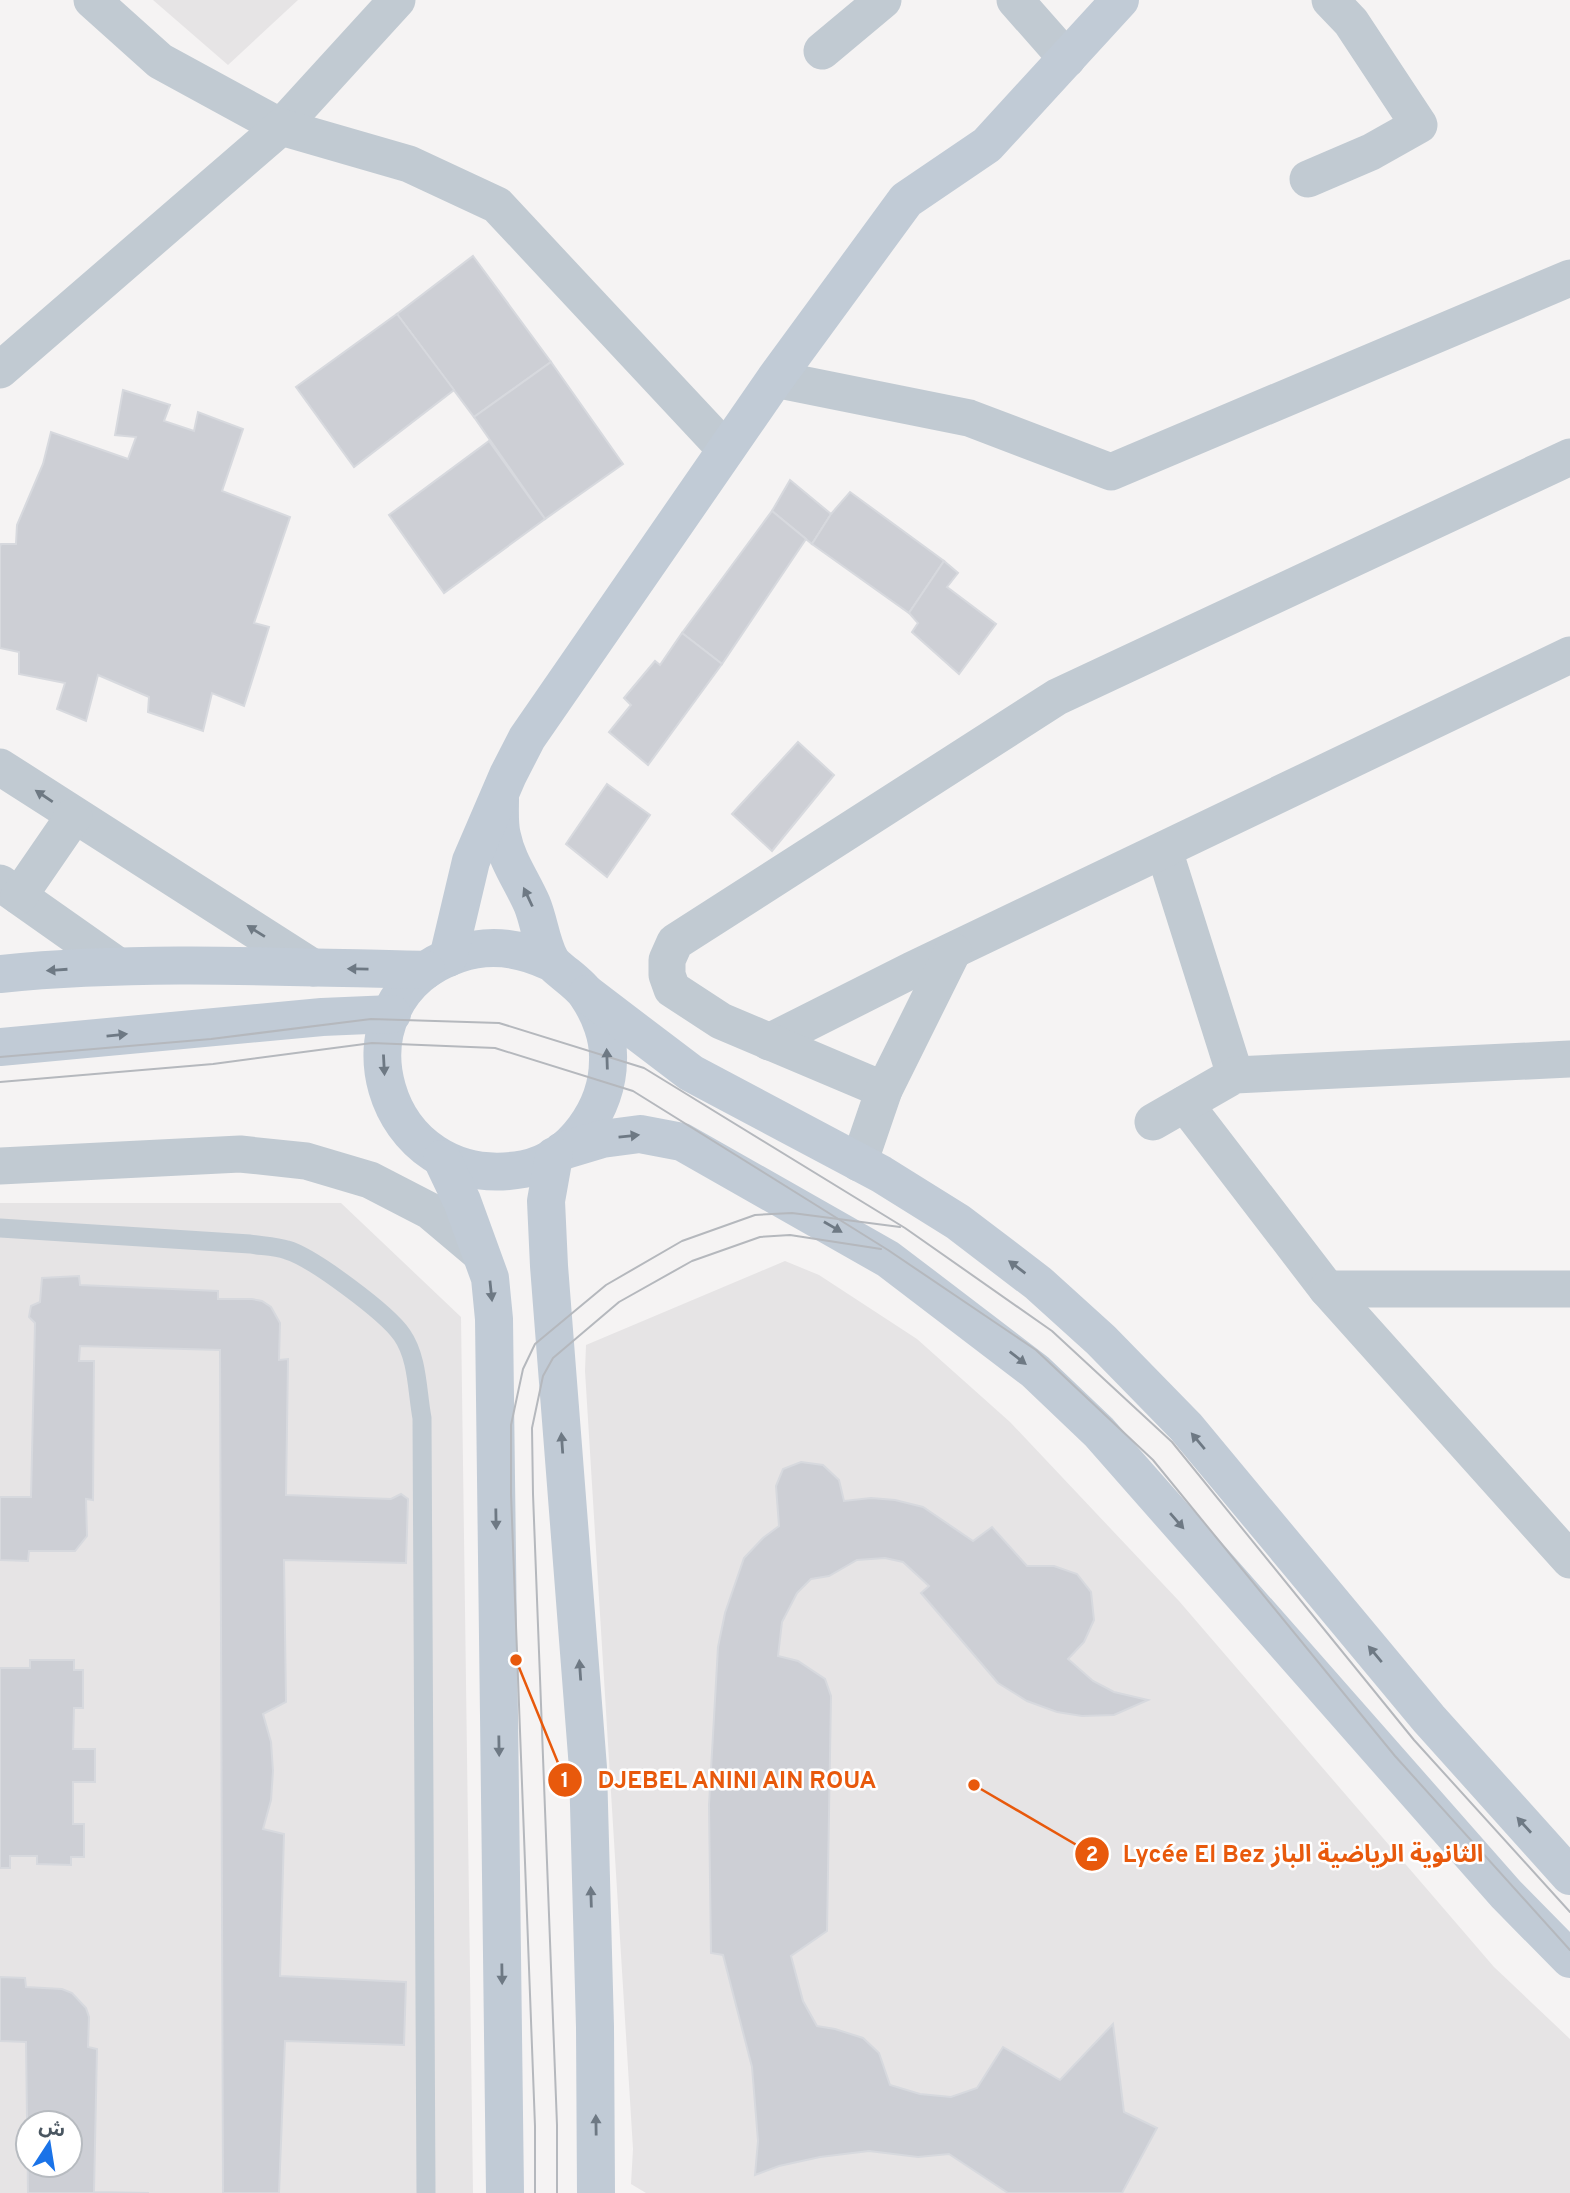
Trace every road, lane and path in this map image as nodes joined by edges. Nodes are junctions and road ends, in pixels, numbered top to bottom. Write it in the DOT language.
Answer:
graph roads {
  1 [pos="92,0"];
  2 [pos="397,0"];
  3 [pos="883,0"];
  4 [pos="1015,0"];
  5 [pos="1121,0"];
  6 [pos="1330,0"];
  7 [pos="822,51"];
  8 [pos="1067,59"];
  9 [pos="281,127"];
  10 [pos="1308,179"];
  11 [pos="1570,278"];
  12 [pos="0,370"];
  13 [pos="775,379"];
  14 [pos="726,450"];
  15 [pos="1570,457"];
  16 [pos="1570,655"];
  17 [pos="0,767"];
  18 [pos="500,794"];
  19 [pos="74,816"];
  20 [pos="1164,850"];
  21 [pos="9,890"];
  22 [pos="953,951"];
  23 [pos="551,962"];
  24 [pos="437,964"];
  25 [pos="118,966"];
  26 [pos="314,968"];
  27 [pos="0,974"];
  28 [pos="587,994"];
  29 [pos="392,1014"];
  30 [pos="769,1042"];
  31 [pos="0,1046"];
  32 [pos="1570,1059"];
  33 [pos="1235,1075"];
  34 [pos="884,1090"];
  35 [pos="1185,1104"];
  36 [pos="1153,1122"];
  37 [pos="558,1154"];
  38 [pos="442,1159"];
  39 [pos="859,1163"];
  40 [pos="0,1166"];
  41 [pos="0,1228"];
  42 [pos="481,1254"];
  43 [pos="1327,1289"];
  44 [pos="1570,1289"];
  45 [pos="1570,1560"];
  46 [pos="1570,1876"];
  47 [pos="1570,1959"];
  48 [pos="426,2193"];
  49 [pos="505,2193"];
  50 [pos="596,2193"];
  1 -- 9 [label="street"];
  2 -- 9 [label="street"];
  3 -- 7 [label="street"];
  4 -- 8 [label="street"];
  5 -- 8 [label="main road"];
  6 -- 10 [label="street"];
  8 -- 13 [label="main road"];
  9 -- 12 [label="street"];
  9 -- 14 [label="street"];
  11 -- 13 [label="street"];
  13 -- 14 [label="main road"];
  14 -- 18 [label="main road"];
  15 -- 30 [label="street"];
  16 -- 20 [label="street"];
  19 -- 17 [label="street, one-way"];
  23 -- 18 [label="main road, one-way"];
  18 -- 24 [label="main road"];
  19 -- 21 [label="street"];
  26 -- 19 [label="street, one-way"];
  20 -- 22 [label="street"];
  20 -- 33 [label="street"];
  21 -- 25 [label="street"];
  22 -- 30 [label="street"];
  22 -- 34 [label="street"];
  23 -- 24 [label="main road"];
  23 -- 28 [label="main road"];
  24 -- 26 [label="main road, one-way"];
  24 -- 29 [label="main road"];
  25 -- 26 [label="main road"];
  25 -- 27 [label="main road, one-way"];
  37 -- 28 [label="main road, one-way"];
  28 -- 39 [label="main road"];
  31 -- 29 [label="main road, one-way"];
  29 -- 38 [label="main road, one-way"];
  30 -- 34 [label="street"];
  32 -- 33 [label="street"];
  33 -- 35 [label="street"];
  34 -- 39 [label="street"];
  35 -- 36 [label="street"];
  35 -- 43 [label="street"];
  37 -- 38 [label="main road"];
  37 -- 47 [label="main road, one-way"];
  50 -- 37 [label="main road, one-way"];
  38 -- 42 [label="main road"];
  46 -- 39 [label="main road, one-way"];
  40 -- 42 [label="street"];
  41 -- 48 [label="lane"];
  42 -- 49 [label="main road, one-way"];
  43 -- 44 [label="street"];
  43 -- 45 [label="street"];
}
